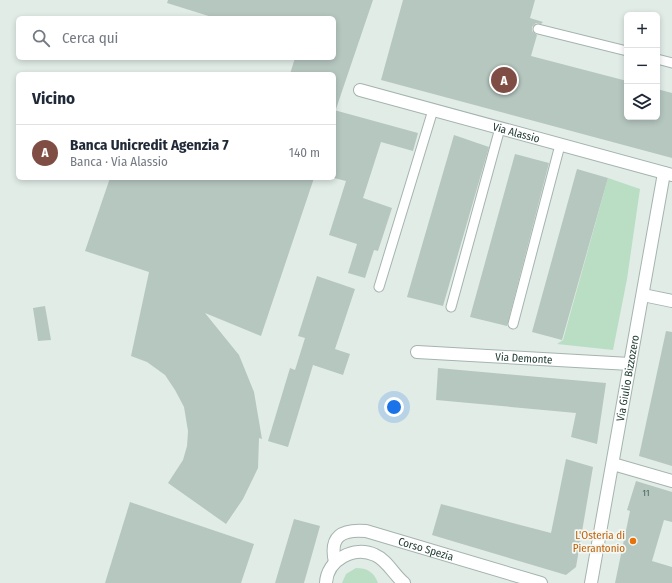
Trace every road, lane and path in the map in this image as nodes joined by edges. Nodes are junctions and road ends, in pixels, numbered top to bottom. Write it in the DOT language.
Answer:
graph roads {
  1 [pos="538,29"];
  2 [pos="624,50"];
  3 [pos="660,60"];
  4 [pos="672,63"];
  5 [pos="360,90"];
  6 [pos="433,110"];
  7 [pos="500,128"];
  8 [pos="560,144"];
  9 [pos="668,174"];
  10 [pos="379,287"];
  11 [pos="643,295"];
  12 [pos="672,301"];
  13 [pos="451,307"];
  14 [pos="513,324"];
  15 [pos="417,352"];
  16 [pos="630,364"];
  17 [pos="613,464"];
  18 [pos="672,481"];
  19 [pos="335,562"];
  20 [pos="326,583"];
  21 [pos="404,583"];
  22 [pos="541,583"];
  23 [pos="591,583"];
  1 -- 2 [label="lane"];
  3 -- 4 [label="lane"];
  5 -- 6 [label="street, Via Alassio"];
  6 -- 7 [label="street, Via Alassio"];
  6 -- 10 [label="lane"];
  7 -- 8 [label="street, Via Alassio"];
  7 -- 13 [label="lane"];
  8 -- 9 [label="street, Via Alassio"];
  8 -- 14 [label="lane"];
  9 -- 11 [label="street, Via Giulio Bizzozero"];
  11 -- 12 [label="street"];
  11 -- 16 [label="street, Via Giulio Bizzozero"];
  15 -- 16 [label="street, Via Demonte"];
  16 -- 17 [label="street, Via Giulio Bizzozero"];
  17 -- 18 [label="street"];
  17 -- 23 [label="street, Via Giulio Bizzozero"];
  19 -- 20 [label="street, Corso Spezia"];
  19 -- 21 [label="street"];
  19 -- 22 [label="street, Corso Spezia"];
}
